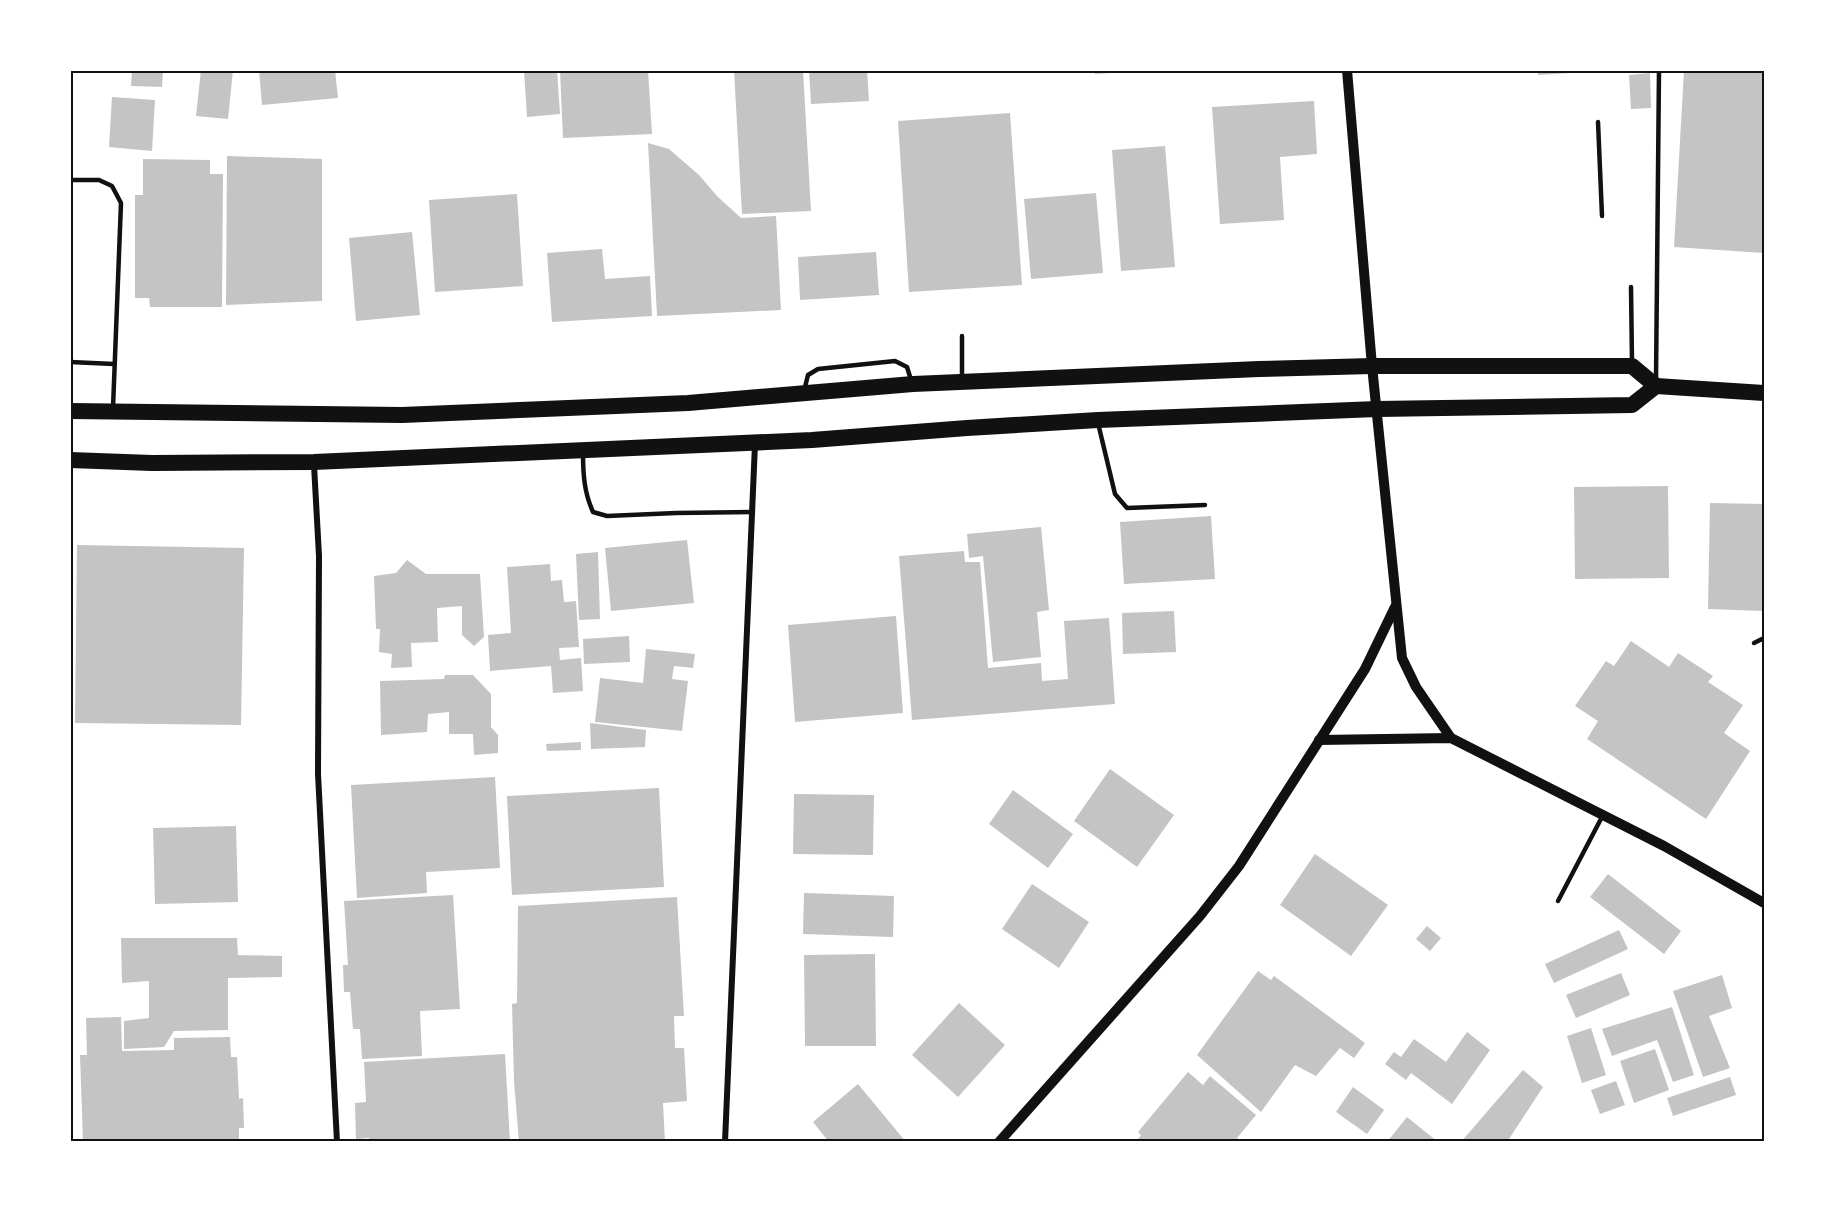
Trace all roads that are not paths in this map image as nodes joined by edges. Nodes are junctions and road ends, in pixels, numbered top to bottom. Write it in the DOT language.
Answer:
graph roads {
  1 [pos="1347,70"];
  2 [pos="1659,70"];
  3 [pos="1598,122"];
  4 [pos="70,180"];
  5 [pos="1602,216"];
  6 [pos="1631,287"];
  7 [pos="962,336"];
  8 [pos="70,362"];
  9 [pos="114,364"];
  10 [pos="1372,366"];
  11 [pos="1632,366"];
  12 [pos="962,383"];
  13 [pos="913,384"];
  14 [pos="1656,386"];
  15 [pos="1764,393"];
  16 [pos="804,394"];
  17 [pos="1377,409"];
  18 [pos="70,411"];
  19 [pos="113,411"];
  20 [pos="1098,420"];
  21 [pos="756,442"];
  22 [pos="583,450"];
  23 [pos="70,460"];
  24 [pos="314,462"];
  25 [pos="1205,505"];
  26 [pos="753,512"];
  27 [pos="1396,607"];
  28 [pos="1764,638"];
  29 [pos="1754,643"];
  30 [pos="1451,738"];
  31 [pos="1319,740"];
  32 [pos="1604,815"];
  33 [pos="1558,901"];
  34 [pos="1764,903"];
  35 [pos="337,1142"];
  36 [pos="726,1142"];
  37 [pos="999,1142"];
  1 -- 10 [label="street"];
  2 -- 14 [label="lane"];
  3 -- 5 [label="lane"];
  4 -- 9 [label="lane"];
  6 -- 11 [label="lane"];
  7 -- 12 [label="lane"];
  8 -- 9 [label="lane"];
  9 -- 19 [label="lane"];
  10 -- 11 [label="highway"];
  10 -- 12 [label="highway"];
  10 -- 17 [label="street"];
  11 -- 14 [label="highway"];
  12 -- 13 [label="highway"];
  13 -- 16 [label="highway"];
  13 -- 16 [label="lane"];
  14 -- 15 [label="highway"];
  14 -- 17 [label="highway"];
  16 -- 19 [label="highway"];
  17 -- 20 [label="highway"];
  17 -- 27 [label="street"];
  18 -- 19 [label="highway"];
  20 -- 21 [label="highway"];
  20 -- 25 [label="lane"];
  21 -- 22 [label="highway"];
  21 -- 26 [label="street"];
  22 -- 24 [label="highway"];
  22 -- 26 [label="lane"];
  23 -- 24 [label="highway"];
  24 -- 35 [label="street"];
  26 -- 36 [label="street"];
  27 -- 30 [label="street"];
  27 -- 31 [label="street"];
  28 -- 29 [label="lane"];
  30 -- 31 [label="street"];
  30 -- 32 [label="street"];
  31 -- 37 [label="street"];
  32 -- 33 [label="lane"];
  32 -- 34 [label="street"];
}
